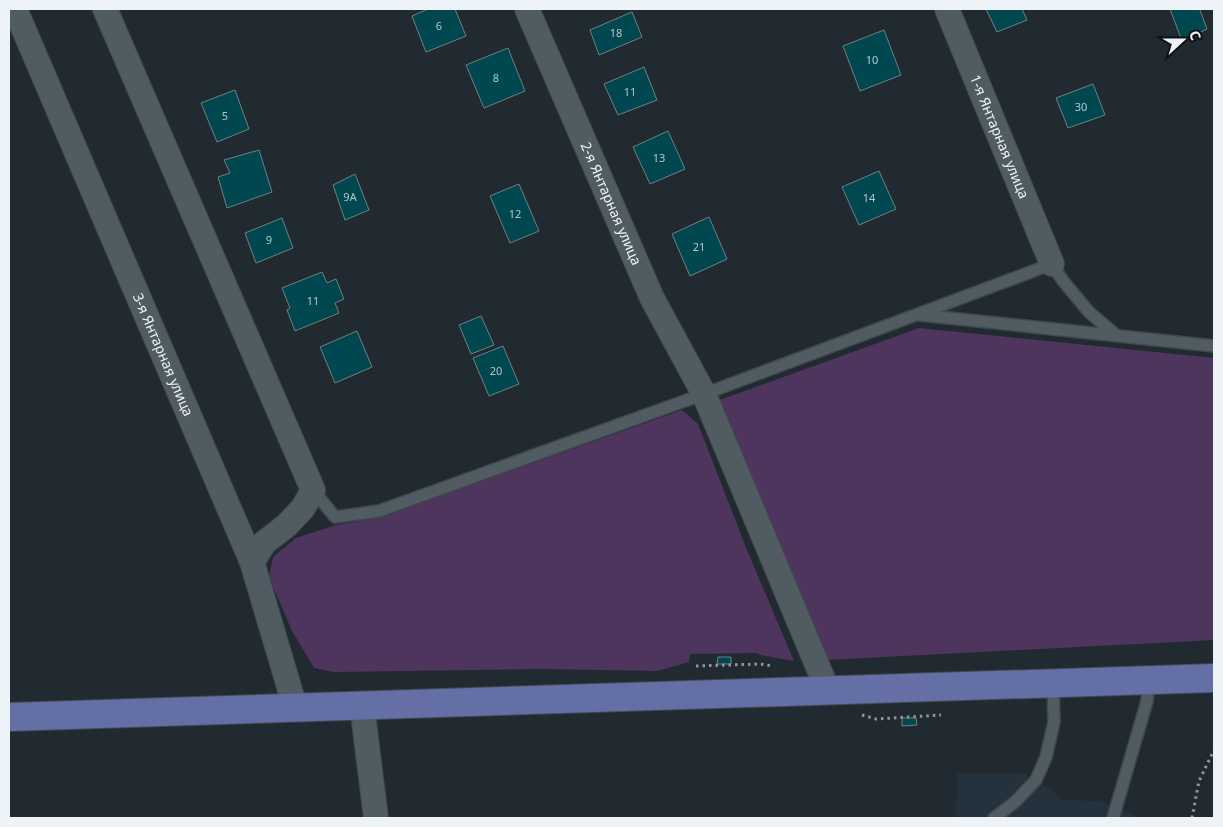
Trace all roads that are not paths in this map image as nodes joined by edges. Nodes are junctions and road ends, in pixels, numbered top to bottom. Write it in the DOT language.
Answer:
graph roads {
  1 [pos="16,9"];
  2 [pos="105,9"];
  3 [pos="527,9"];
  4 [pos="947,9"];
  5 [pos="1052,264"];
  6 [pos="916,315"];
  7 [pos="1116,336"];
  8 [pos="1214,346"];
  9 [pos="704,394"];
  10 [pos="313,490"];
  11 [pos="252,562"];
  12 [pos="1214,678"];
  13 [pos="1149,680"];
  14 [pos="1053,683"];
  15 [pos="828,690"];
  16 [pos="362,706"];
  17 [pos="295,707"];
  18 [pos="9,717"];
  19 [pos="376,818"];
  20 [pos="994,818"];
  21 [pos="1113,818"];
  1 -- 11 [label="street, 3-я Янтарная улица"];
  2 -- 10 [label="street"];
  3 -- 9 [label="street, 2-я Янтарная улица"];
  4 -- 5 [label="street, 1-я Янтарная улица"];
  5 -- 6 [label="lane"];
  5 -- 7 [label="lane"];
  6 -- 7 [label="lane"];
  6 -- 9 [label="lane"];
  7 -- 8 [label="lane"];
  9 -- 10 [label="lane"];
  9 -- 15 [label="street, 2-я Янтарная улица"];
  10 -- 11 [label="street"];
  11 -- 17 [label="street, 3-я Янтарная улица"];
  12 -- 13 [label="main road"];
  13 -- 14 [label="main road"];
  13 -- 21 [label="lane"];
  14 -- 15 [label="main road"];
  14 -- 20 [label="lane"];
  15 -- 16 [label="main road"];
  16 -- 17 [label="main road"];
  16 -- 19 [label="street"];
  17 -- 18 [label="main road"];
}
